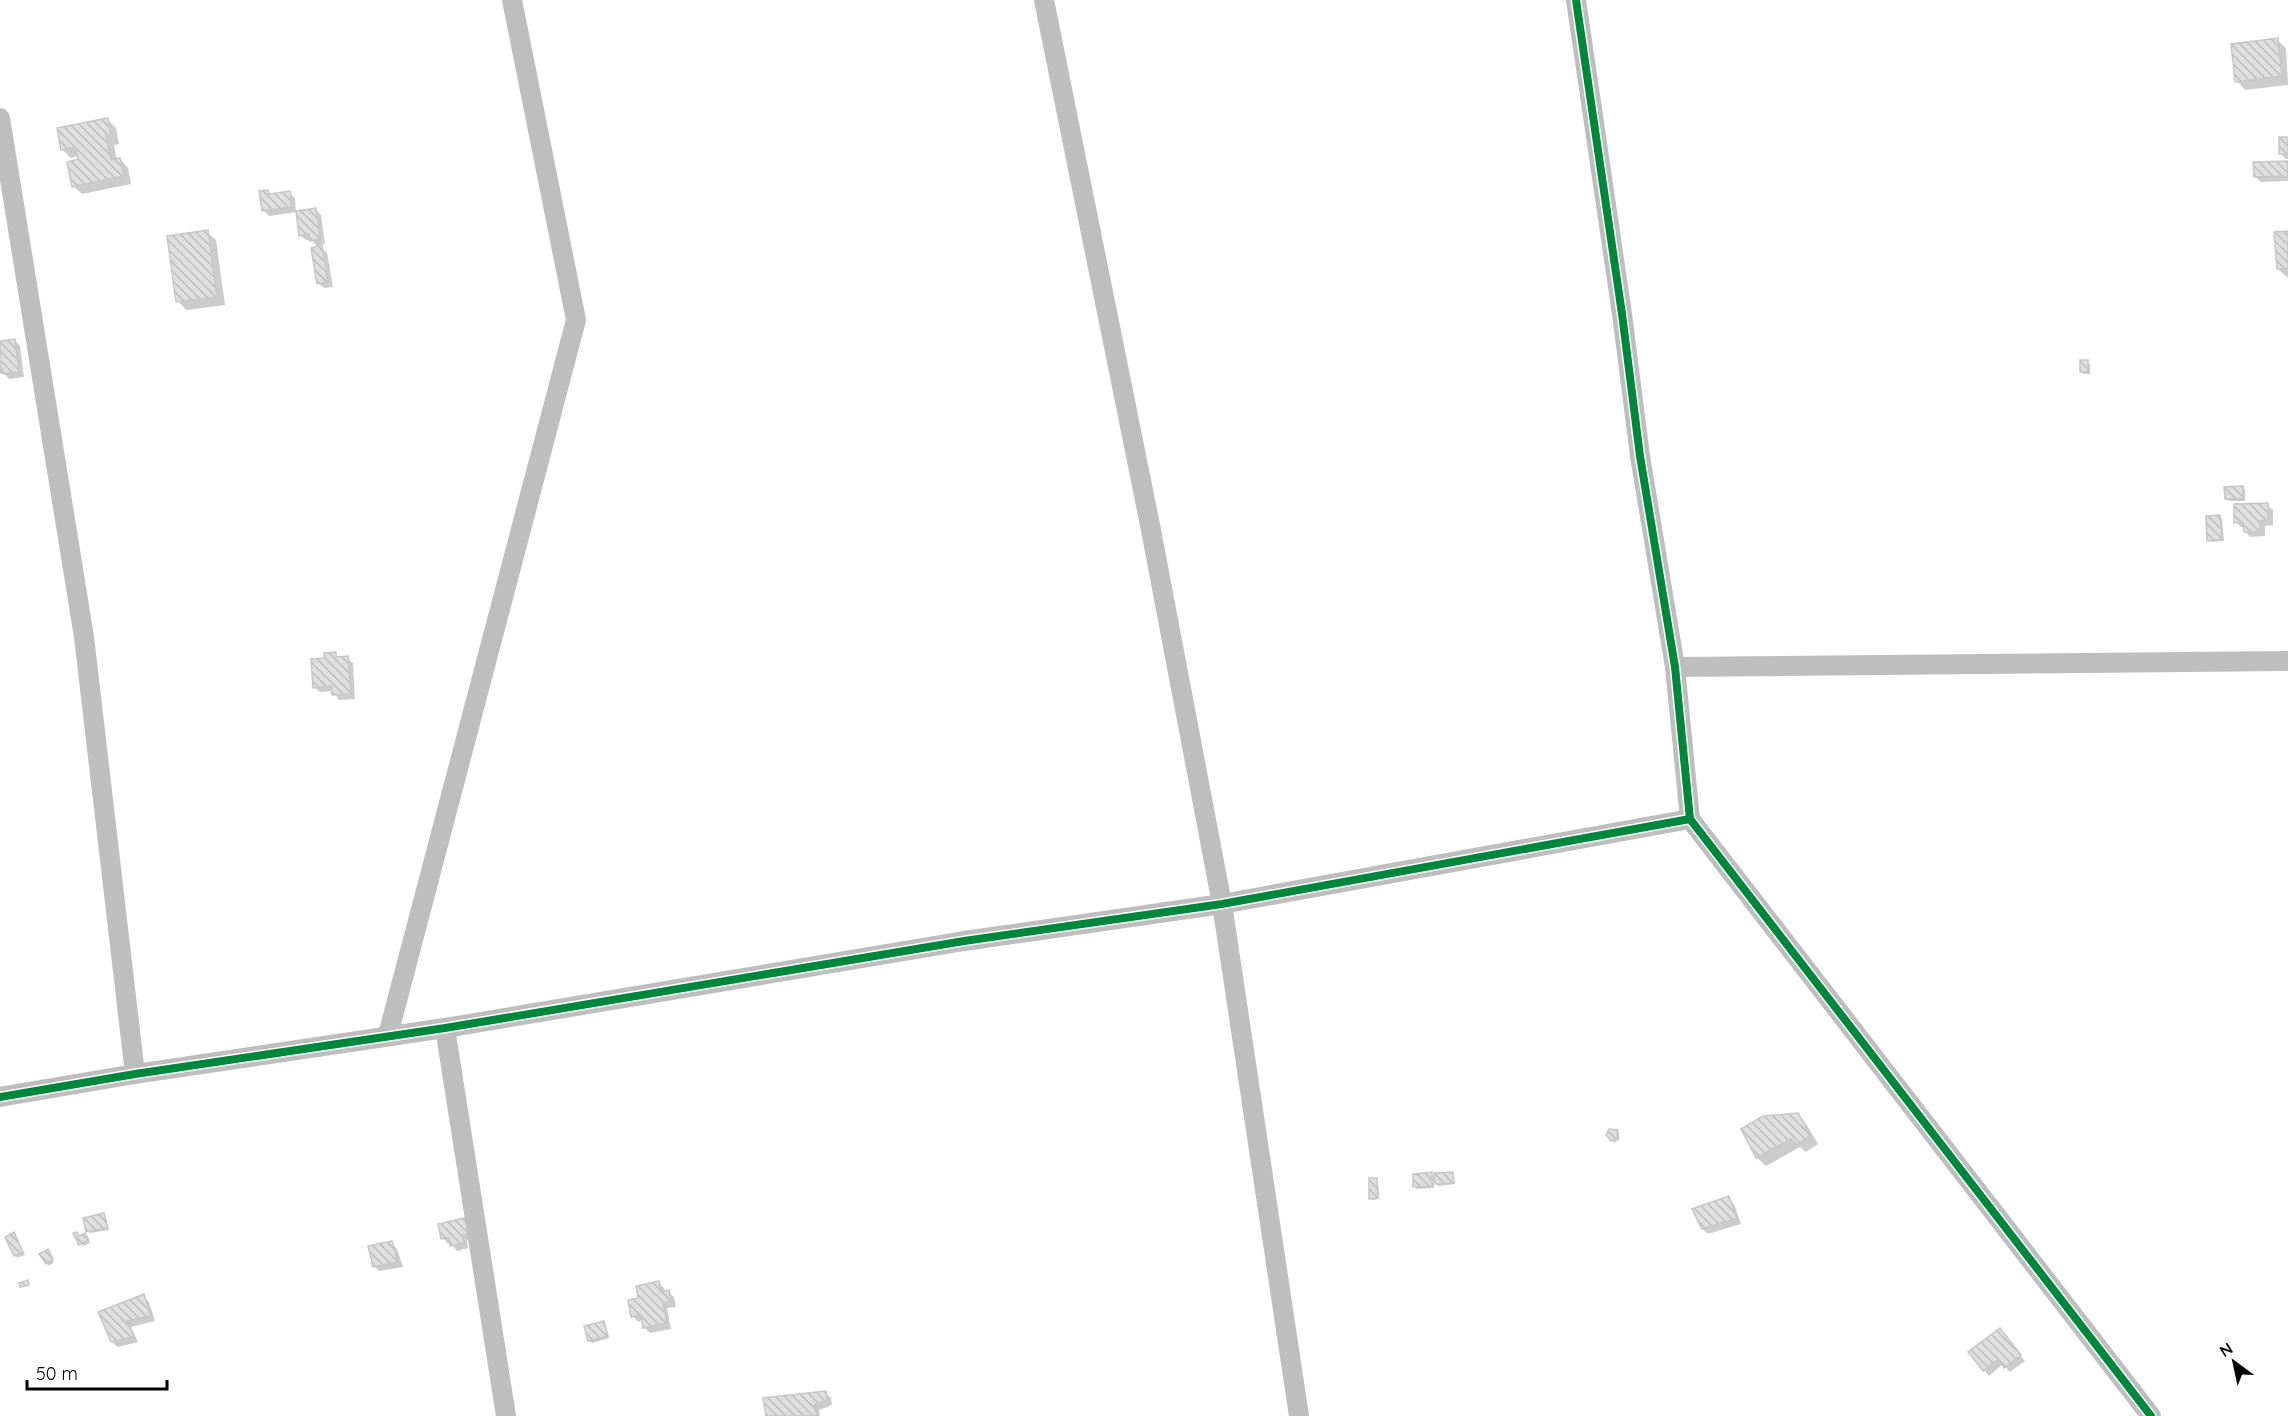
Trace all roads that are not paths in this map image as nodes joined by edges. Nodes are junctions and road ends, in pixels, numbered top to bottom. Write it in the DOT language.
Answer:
graph roads {
  1 [pos="512,0"];
  2 [pos="1044,0"];
  3 [pos="1576,0"];
  4 [pos="0,118"];
  5 [pos="2288,661"];
  6 [pos="1675,667"];
  7 [pos="1690,819"];
  8 [pos="1222,904"];
  9 [pos="445,1028"];
  10 [pos="388,1035"];
  11 [pos="135,1074"];
  12 [pos="0,1097"];
  13 [pos="506,1416"];
  14 [pos="1299,1416"];
  15 [pos="2151,1416"];
  1 -- 10 [label="street"];
  2 -- 8 [label="street"];
  3 -- 6 [label="street"];
  4 -- 11 [label="street"];
  5 -- 6 [label="street"];
  6 -- 7 [label="street"];
  7 -- 8 [label="street"];
  7 -- 15 [label="street"];
  8 -- 9 [label="street"];
  8 -- 14 [label="street"];
  9 -- 10 [label="street"];
  9 -- 13 [label="street"];
  10 -- 11 [label="street"];
  11 -- 12 [label="street"];
}
